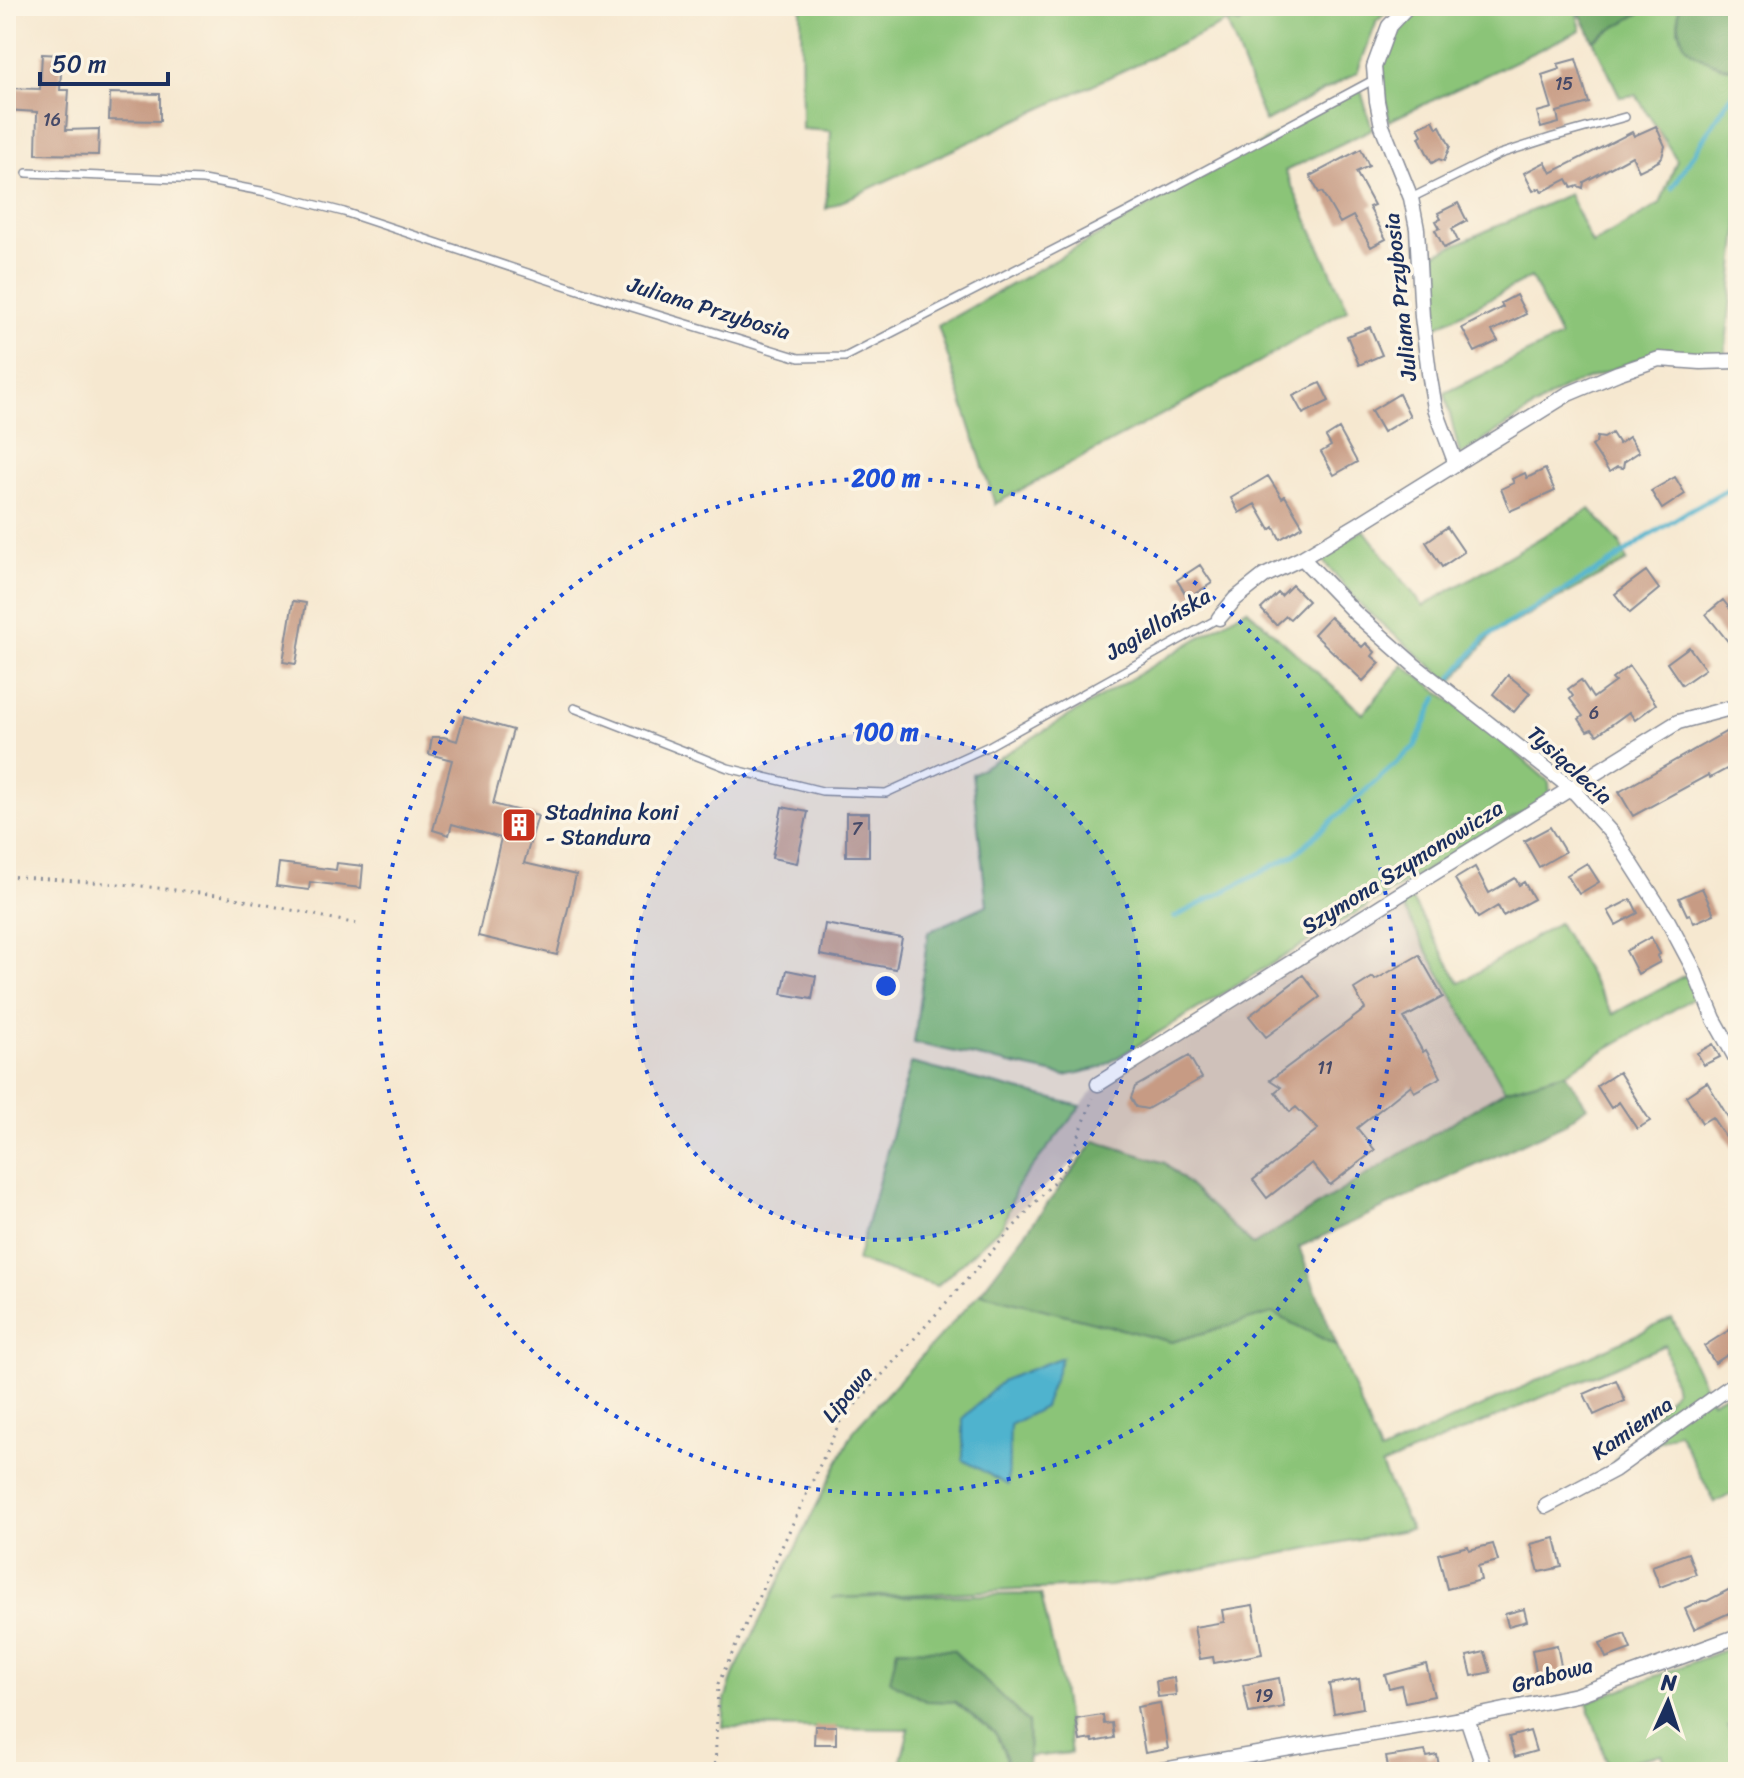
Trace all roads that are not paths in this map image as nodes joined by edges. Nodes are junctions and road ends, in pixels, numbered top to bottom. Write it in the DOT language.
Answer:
graph roads {
  1 [pos="1408,6"];
  2 [pos="1375,79"];
  3 [pos="1625,117"];
  4 [pos="27,173"];
  5 [pos="1411,198"];
  6 [pos="1738,361"];
  7 [pos="1456,464"];
  8 [pos="1302,558"];
  9 [pos="1219,618"];
  10 [pos="1738,706"];
  11 [pos="574,708"];
  12 [pos="1571,788"];
  13 [pos="1738,1062"];
  14 [pos="1098,1084"];
  15 [pos="1738,1381"];
  16 [pos="1546,1506"];
  17 [pos="1738,1636"];
  18 [pos="1467,1718"];
  19 [pos="1195,1769"];
  20 [pos="1151,1772"];
  21 [pos="1485,1772"];
  1 -- 2 [label="street, Juliana Przybosia"];
  2 -- 4 [label="lane, Juliana Przybosia"];
  2 -- 5 [label="street, Juliana Przybosia"];
  3 -- 5 [label="lane"];
  5 -- 7 [label="street, Juliana Przybosia"];
  6 -- 7 [label="street, Jagiellońska"];
  7 -- 8 [label="street, Jagiellońska"];
  8 -- 9 [label="street, Jagiellońska"];
  8 -- 12 [label="street, Tysiąclecia"];
  9 -- 11 [label="lane, Jagiellońska"];
  10 -- 12 [label="street, Szymona Szymonowicza"];
  12 -- 13 [label="street, Tysiąclecia"];
  12 -- 14 [label="street, Szymona Szymonowicza"];
  15 -- 16 [label="street, Kamienna"];
  17 -- 18 [label="street, Grabowa"];
  18 -- 19 [label="street, Grabowa"];
  18 -- 21 [label="street"];
  19 -- 20 [label="street, Grabowa"];
}
